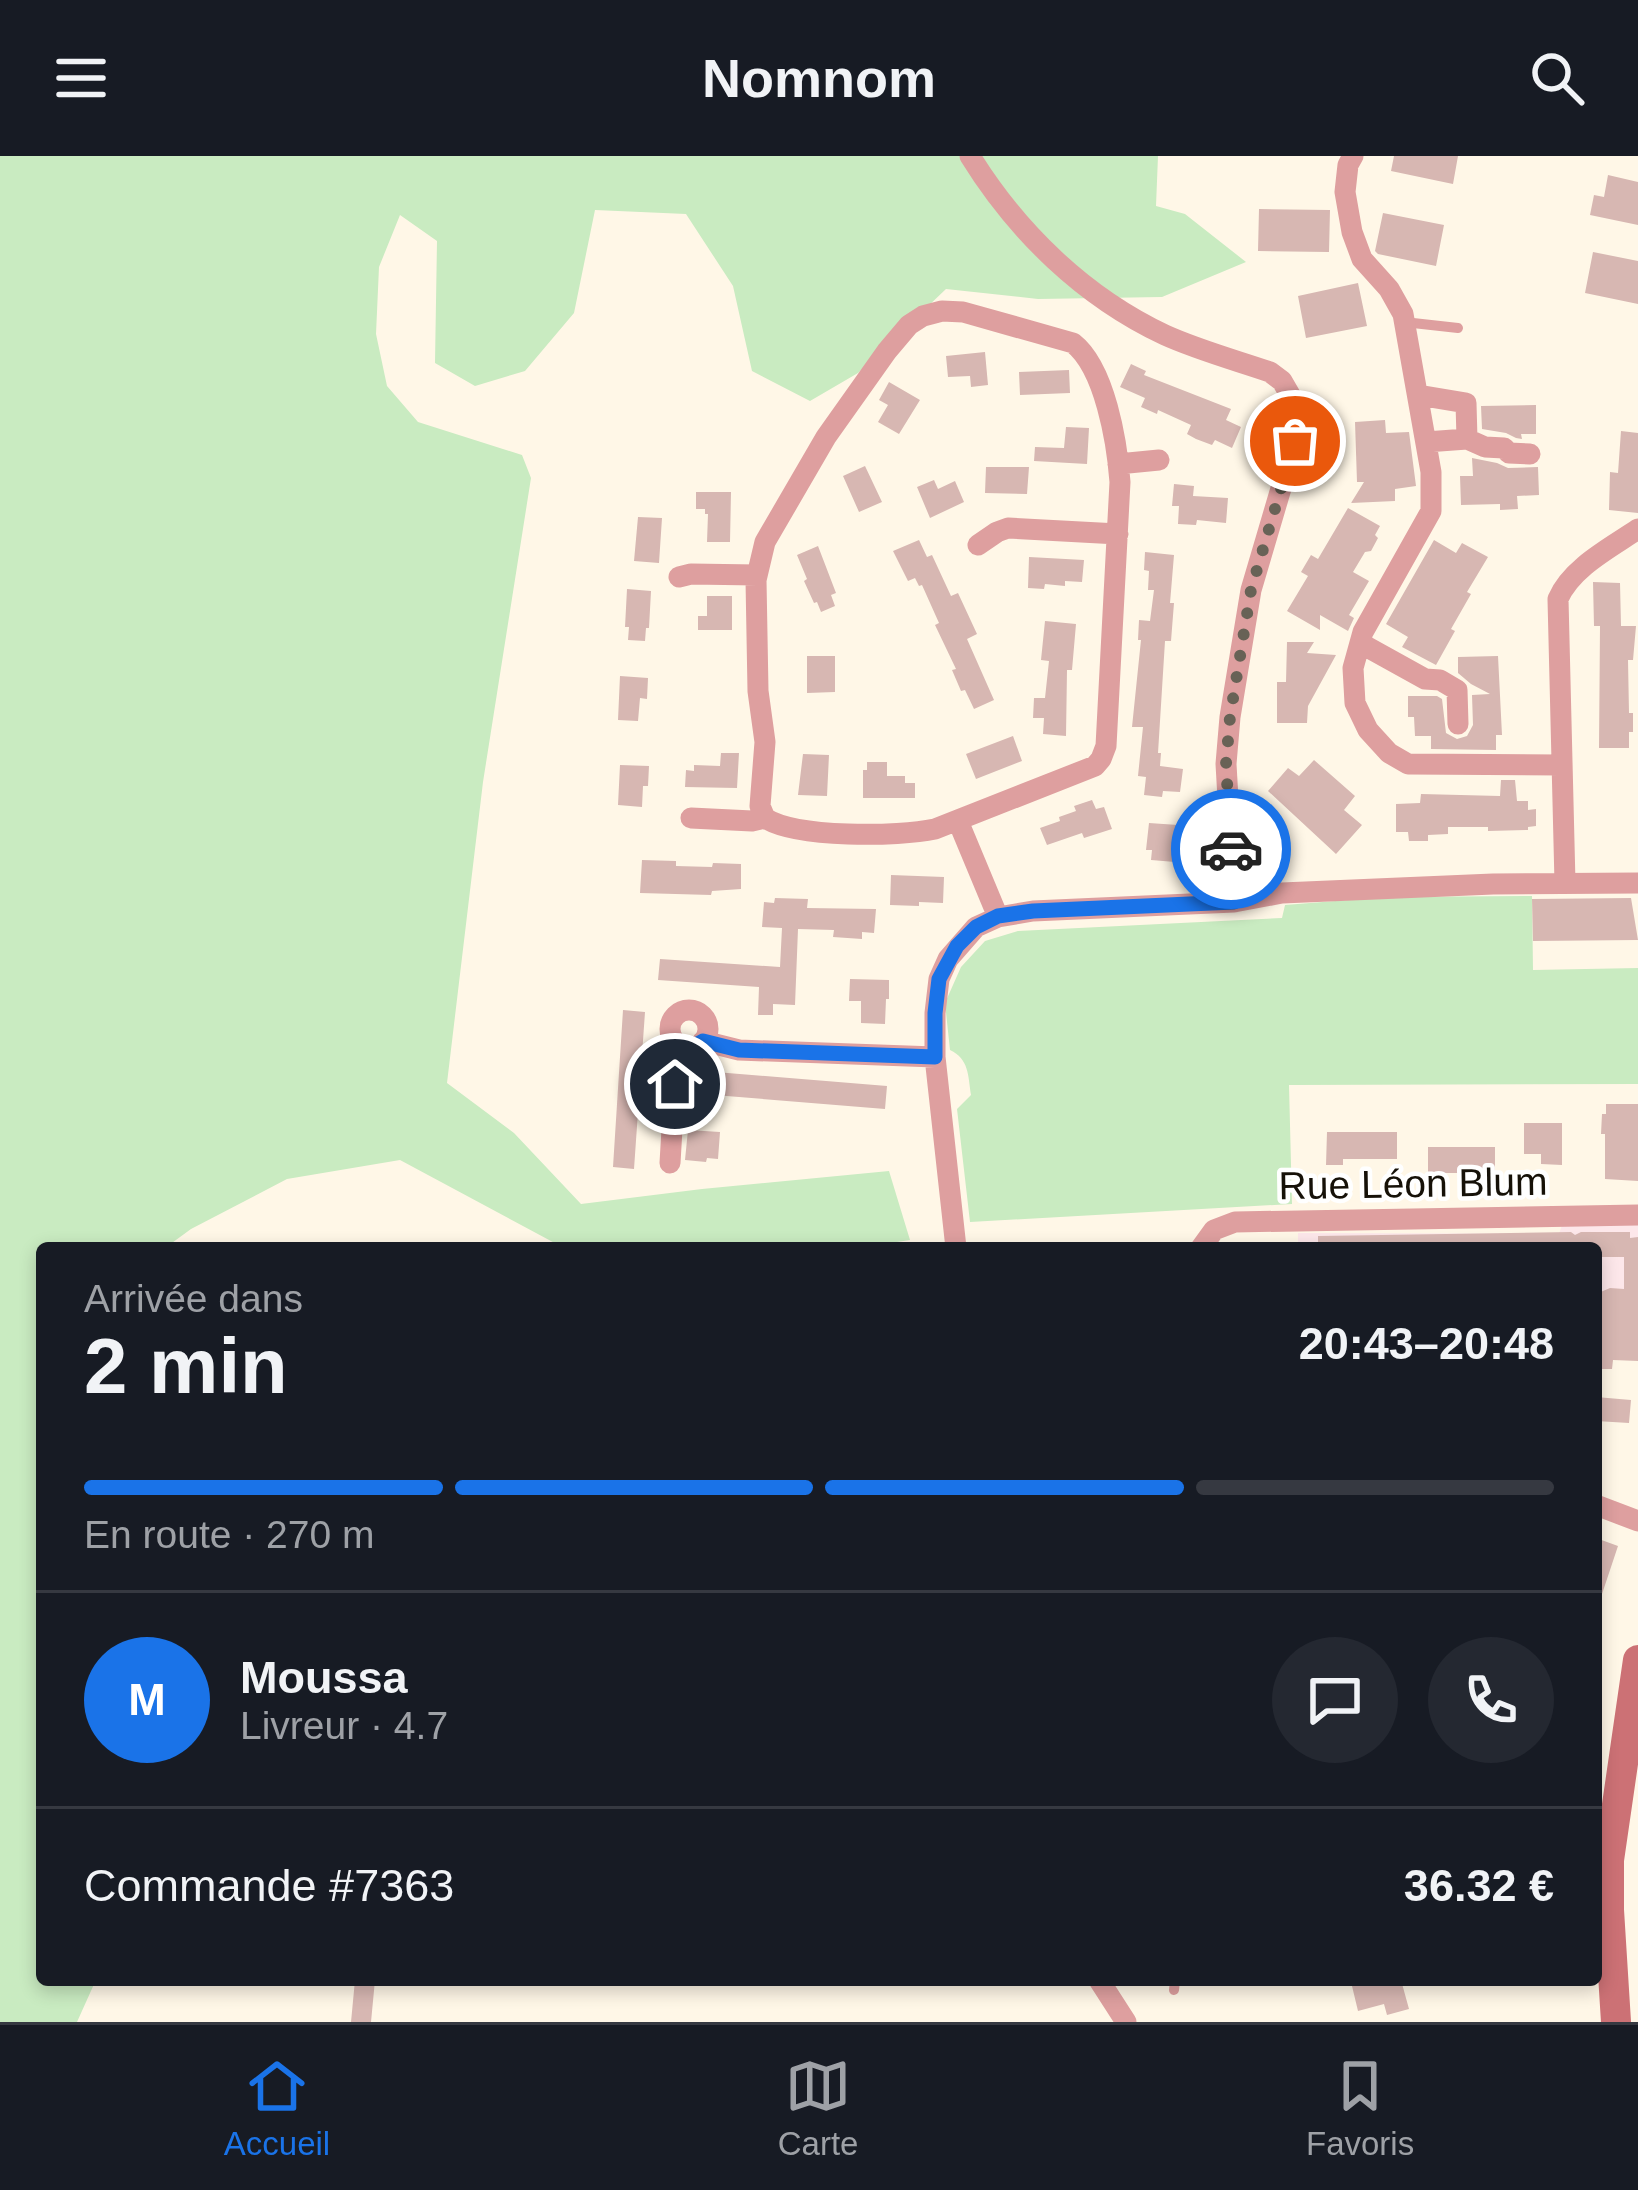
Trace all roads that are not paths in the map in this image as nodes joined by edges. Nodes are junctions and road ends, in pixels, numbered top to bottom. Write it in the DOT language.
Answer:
graph roads {
  1 [pos="970,156"];
  2 [pos="1352,156"];
  3 [pos="1404,322"];
  4 [pos="1458,328"];
  5 [pos="1418,395"];
  6 [pos="1467,440"];
  7 [pos="1426,442"];
  8 [pos="1529,454"];
  9 [pos="1159,460"];
  10 [pos="1118,464"];
  11 [pos="1638,530"];
  12 [pos="1118,534"];
  13 [pos="978,545"];
  14 [pos="757,575"];
  15 [pos="679,577"];
  16 [pos="1360,643"];
  17 [pos="1458,724"];
  18 [pos="1561,766"];
  19 [pos="691,818"];
  20 [pos="765,818"];
  21 [pos="958,821"];
  22 [pos="1565,883"];
  23 [pos="1638,883"];
  24 [pos="1234,902"];
  25 [pos="998,916"];
  26 [pos="703,1041"];
  27 [pos="677,1044"];
  28 [pos="935,1057"];
  29 [pos="670,1162"];
  30 [pos="1638,1216"];
  31 [pos="955,1242"];
  32 [pos="1205,1242"];
  33 [pos="1602,1507"];
  34 [pos="1638,1521"];
  35 [pos="1638,1660"];
  36 [pos="1629,1781"];
  37 [pos="1103,1986"];
  38 [pos="1126,2022"];
  39 [pos="1616,2022"];
  1 -- 24 [label="street"];
  2 -- 3 [label="street"];
  3 -- 4 [label="lane"];
  3 -- 5 [label="street"];
  5 -- 6 [label="street"];
  5 -- 7 [label="street"];
  6 -- 7 [label="street"];
  6 -- 8 [label="street"];
  7 -- 16 [label="street"];
  9 -- 10 [label="street"];
  10 -- 12 [label="street"];
  10 -- 14 [label="street"];
  11 -- 18 [label="street"];
  12 -- 13 [label="street"];
  12 -- 21 [label="street"];
  14 -- 15 [label="street"];
  14 -- 20 [label="street"];
  16 -- 17 [label="street"];
  16 -- 18 [label="street"];
  18 -- 22 [label="street"];
  19 -- 20 [label="street"];
  20 -- 21 [label="street"];
  21 -- 25 [label="street"];
  22 -- 23 [label="street"];
  22 -- 24 [label="street"];
  24 -- 25 [label="street"];
  25 -- 28 [label="street"];
  26 -- 27 [label="street"];
  26 -- 27 [label="street"];
  26 -- 28 [label="street"];
  27 -- 29 [label="street"];
  28 -- 31 [label="street"];
  30 -- 32 [label="street, Rue Léon Blum"];
  33 -- 34 [label="street"];
  35 -- 36 [label="street"];
  36 -- 39 [label="street"];
  37 -- 38 [label="street"];
}
